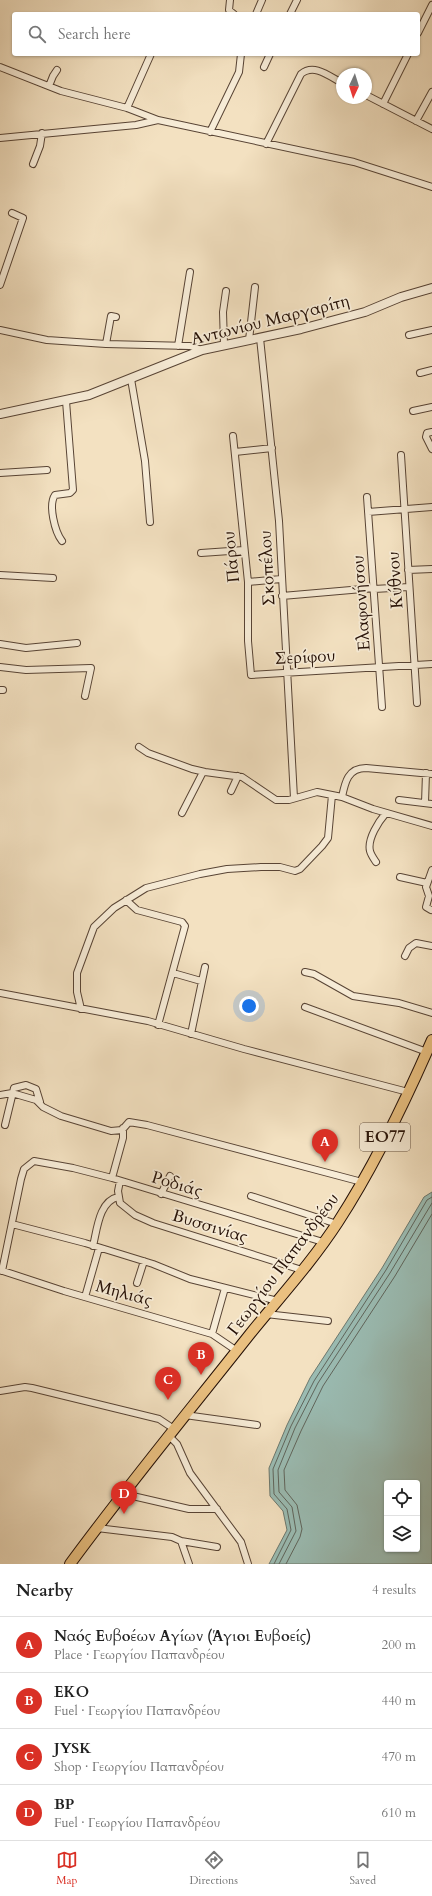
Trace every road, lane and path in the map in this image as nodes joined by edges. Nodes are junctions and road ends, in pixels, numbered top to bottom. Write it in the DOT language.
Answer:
graph roads {
  1 [pos="230,0"];
  2 [pos="262,0"];
  3 [pos="297,0"];
  4 [pos="432,5"];
  5 [pos="232,12"];
  6 [pos="257,12"];
  7 [pos="291,12"];
  8 [pos="420,29"];
  9 [pos="150,56"];
  10 [pos="241,56"];
  11 [pos="269,56"];
  12 [pos="407,56"];
  13 [pos="0,66"];
  14 [pos="264,67"];
  15 [pos="57,70"];
  16 [pos="336,80"];
  17 [pos="49,86"];
  18 [pos="432,92"];
  19 [pos="372,98"];
  20 [pos="383,104"];
  21 [pos="127,108"];
  22 [pos="158,120"];
  23 [pos="416,121"];
  24 [pos="432,129"];
  25 [pos="210,132"];
  26 [pos="42,133"];
  27 [pos="0,138"];
  28 [pos="266,144"];
  29 [pos="33,164"];
  30 [pos="432,187"];
  31 [pos="12,213"];
  32 [pos="190,272"];
  33 [pos="0,285"];
  34 [pos="255,287"];
  35 [pos="432,288"];
  36 [pos="226,291"];
  37 [pos="116,317"];
  38 [pos="0,330"];
  39 [pos="432,330"];
  40 [pos="409,335"];
  41 [pos="260,338"];
  42 [pos="249,340"];
  43 [pos="106,344"];
  44 [pos="224,344"];
  45 [pos="178,346"];
  46 [pos="202,350"];
  47 [pos="432,370"];
  48 [pos="420,373"];
  49 [pos="131,379"];
  50 [pos="66,401"];
  51 [pos="432,407"];
  52 [pos="413,411"];
  53 [pos="0,414"];
  54 [pos="432,432"];
  55 [pos="234,436"];
  56 [pos="272,448"];
  57 [pos="432,449"];
  58 [pos="235,452"];
  59 [pos="401,455"];
  60 [pos="47,470"];
  61 [pos="0,473"];
  62 [pos="367,497"];
  63 [pos="432,507"];
  64 [pos="404,509"];
  65 [pos="368,512"];
  66 [pos="150,522"];
  67 [pos="62,541"];
  68 [pos="244,550"];
  69 [pos="201,553"];
  70 [pos="432,569"];
  71 [pos="408,570"];
  72 [pos="0,575"];
  73 [pos="53,578"];
  74 [pos="281,579"];
  75 [pos="248,582"];
  76 [pos="409,587"];
  77 [pos="374,589"];
  78 [pos="282,596"];
  79 [pos="77,643"];
  80 [pos="0,644"];
  81 [pos="432,664"];
  82 [pos="415,665"];
  83 [pos="0,667"];
  84 [pos="379,667"];
  85 [pos="286,673"];
  86 [pos="251,675"];
  87 [pos="85,696"];
  88 [pos="417,703"];
  89 [pos="382,707"];
  90 [pos="139,747"];
  91 [pos="203,772"];
  92 [pos="429,773"];
  93 [pos="238,776"];
  94 [pos="230,791"];
  95 [pos="332,795"];
  96 [pos="342,797"];
  97 [pos="294,798"];
  98 [pos="399,800"];
  99 [pos="429,803"];
  100 [pos="182,813"];
  101 [pos="386,813"];
  102 [pos="432,826"];
  103 [pos="376,862"];
  104 [pos="431,872"];
  105 [pos="400,877"];
  106 [pos="427,883"];
  107 [pos="126,900"];
  108 [pos="431,910"];
  109 [pos="432,946"];
  110 [pos="405,956"];
  111 [pos="204,966"];
  112 [pos="305,972"];
  113 [pos="173,973"];
  114 [pos="201,981"];
  115 [pos="0,993"];
  116 [pos="305,1007"];
  117 [pos="81,1008"];
  118 [pos="432,1013"];
  119 [pos="158,1025"];
  120 [pos="191,1034"];
  121 [pos="432,1040"];
  122 [pos="427,1052"];
  123 [pos="408,1092"];
  124 [pos="12,1093"];
  125 [pos="0,1095"];
  126 [pos="40,1102"];
  127 [pos="5,1125"];
  128 [pos="123,1128"];
  129 [pos="170,1176"];
  130 [pos="112,1178"];
  131 [pos="120,1181"];
  132 [pos="362,1182"];
  133 [pos="161,1194"];
  134 [pos="251,1196"];
  135 [pos="118,1198"];
  136 [pos="12,1224"];
  137 [pos="337,1224"];
  138 [pos="323,1242"];
  139 [pos="96,1247"];
  140 [pos="144,1261"];
  141 [pos="1,1270"];
  142 [pos="302,1270"];
  143 [pos="137,1283"];
  144 [pos="225,1288"];
  145 [pos="86,1297"];
  146 [pos="278,1302"];
  147 [pos="266,1314"];
  148 [pos="328,1321"];
  149 [pos="212,1334"];
  150 [pos="237,1351"];
  151 [pos="0,1391"];
  152 [pos="185,1415"];
  153 [pos="257,1425"];
  154 [pos="171,1432"];
  155 [pos="124,1494"];
  156 [pos="217,1509"];
  157 [pos="97,1528"];
  158 [pos="181,1541"];
  159 [pos="217,1548"];
  160 [pos="70,1564"];
  161 [pos="189,1564"];
  162 [pos="248,1564"];
  1 -- 5 [label="street"];
  2 -- 6 [label="street"];
  3 -- 7 [label="street"];
  4 -- 8 [label="street"];
  9 -- 21 [label="street"];
  10 -- 25 [label="street"];
  11 -- 14 [label="street"];
  12 -- 20 [label="street"];
  13 -- 17 [label="street"];
  15 -- 17 [label="street"];
  16 -- 28 [label="street"];
  17 -- 21 [label="street"];
  18 -- 23 [label="street"];
  19 -- 20 [label="street"];
  20 -- 23 [label="street"];
  21 -- 22 [label="street"];
  22 -- 25 [label="street"];
  22 -- 26 [label="street"];
  23 -- 24 [label="street"];
  25 -- 28 [label="street"];
  26 -- 27 [label="street"];
  26 -- 29 [label="street"];
  28 -- 30 [label="street"];
  31 -- 33 [label="street"];
  32 -- 45 [label="street"];
  34 -- 42 [label="street"];
  35 -- 41 [label="street, Αντωνίου Μαργαρίτη"];
  36 -- 44 [label="street"];
  37 -- 43 [label="street"];
  38 -- 43 [label="street"];
  39 -- 40 [label="street"];
  41 -- 42 [label="street, Αντωνίου Μαργαρίτη"];
  41 -- 56 [label="street, Σκοπέλου"];
  42 -- 44 [label="street, Αντωνίου Μαργαρίτη"];
  43 -- 45 [label="street"];
  44 -- 46 [label="street, Αντωνίου Μαργαρίτη"];
  45 -- 46 [label="street"];
  46 -- 49 [label="street, Αντωνίου Μαργαρίτη"];
  47 -- 48 [label="street"];
  49 -- 50 [label="street, Αντωνίου Μαργαρίτη"];
  49 -- 66 [label="street"];
  50 -- 53 [label="street, Αντωνίου Μαργαρίτη"];
  50 -- 67 [label="street"];
  51 -- 52 [label="street"];
  54 -- 57 [label="street"];
  55 -- 58 [label="street, Πάρου"];
  56 -- 58 [label="street"];
  56 -- 74 [label="street, Σκοπέλου"];
  58 -- 68 [label="street, Πάρου"];
  59 -- 64 [label="street, Κύθνου"];
  60 -- 61 [label="street"];
  62 -- 65 [label="street, Ελαφονήσου"];
  63 -- 64 [label="street"];
  64 -- 65 [label="street"];
  64 -- 71 [label="street, Κύθνου"];
  65 -- 77 [label="street, Ελαφονήσου"];
  68 -- 69 [label="street"];
  68 -- 75 [label="street, Πάρου"];
  70 -- 71 [label="street"];
  71 -- 76 [label="street, Κύθνου"];
  72 -- 73 [label="street"];
  74 -- 75 [label="street"];
  74 -- 78 [label="street, Σκοπέλου"];
  75 -- 86 [label="street, Πάρου"];
  76 -- 77 [label="street"];
  76 -- 82 [label="street, Κύθνου"];
  77 -- 78 [label="street"];
  77 -- 84 [label="street, Ελαφονήσου"];
  78 -- 85 [label="street, Σκοπέλου"];
  79 -- 80 [label="street"];
  81 -- 82 [label="street, Σερίφου"];
  82 -- 84 [label="street, Σερίφου"];
  82 -- 88 [label="street, Κύθνου"];
  83 -- 87 [label="street"];
  84 -- 85 [label="street, Σερίφου"];
  84 -- 89 [label="street, Ελαφονήσου"];
  85 -- 86 [label="street, Σερίφου"];
  85 -- 97 [label="street, Σκοπέλου"];
  90 -- 91 [label="street"];
  91 -- 93 [label="street"];
  91 -- 100 [label="street"];
  92 -- 96 [label="street"];
  92 -- 99 [label="street"];
  93 -- 94 [label="street"];
  93 -- 97 [label="street"];
  95 -- 96 [label="street"];
  95 -- 97 [label="street"];
  95 -- 107 [label="street"];
  96 -- 101 [label="street"];
  98 -- 99 [label="street"];
  101 -- 102 [label="street"];
  101 -- 103 [label="street"];
  104 -- 106 [label="street"];
  105 -- 106 [label="street"];
  106 -- 108 [label="street"];
  107 -- 113 [label="street"];
  107 -- 117 [label="street"];
  109 -- 110 [label="street"];
  111 -- 114 [label="street"];
  112 -- 118 [label="street"];
  113 -- 114 [label="street"];
  113 -- 119 [label="street"];
  114 -- 120 [label="street"];
  115 -- 117 [label="street"];
  116 -- 122 [label="street"];
  117 -- 119 [label="street"];
  119 -- 120 [label="street"];
  120 -- 123 [label="street"];
  121 -- 122 [label="main road, Γεωργίου Παπανδρέου / ΕΟ77"];
  122 -- 123 [label="main road, Γεωργίου Παπανδρέου / ΕΟ77"];
  123 -- 132 [label="main road, Γεωργίου Παπανδρέου / ΕΟ77"];
  124 -- 125 [label="street"];
  124 -- 126 [label="street"];
  124 -- 126 [label="street"];
  124 -- 127 [label="street"];
  126 -- 128 [label="street"];
  128 -- 130 [label="street"];
  128 -- 132 [label="street"];
  129 -- 133 [label="street"];
  130 -- 131 [label="street, Ροδιάς"];
  130 -- 136 [label="street, Ροδιάς"];
  131 -- 133 [label="street, Ροδιάς"];
  131 -- 135 [label="street"];
  132 -- 137 [label="main road, Γεωργίου Παπανδρέου / ΕΟ77"];
  133 -- 138 [label="street, Ροδιάς"];
  134 -- 137 [label="street"];
  135 -- 139 [label="street"];
  135 -- 142 [label="street, Βυσσινίας"];
  136 -- 139 [label="street"];
  136 -- 141 [label="street"];
  137 -- 138 [label="main road, Γεωργίου Παπανδρέου / ΕΟ77"];
  138 -- 142 [label="main road, Γεωργίου Παπανδρέου / ΕΟ77"];
  139 -- 140 [label="street"];
  139 -- 145 [label="street"];
  140 -- 143 [label="street"];
  140 -- 144 [label="street"];
  141 -- 145 [label="street, Μηλιάς"];
  142 -- 146 [label="main road, Γεωργίου Παπανδρέου / ΕΟ77"];
  144 -- 146 [label="street"];
  144 -- 149 [label="street"];
  145 -- 149 [label="street, Μηλιάς"];
  146 -- 147 [label="main road, Γεωργίου Παπανδρέου / ΕΟ77"];
  147 -- 148 [label="street"];
  147 -- 150 [label="main road, Γεωργίου Παπανδρέου / ΕΟ77"];
  149 -- 150 [label="street, Μηλιάς"];
  150 -- 152 [label="main road, Γεωργίου Παπανδρέου / ΕΟ77"];
  151 -- 154 [label="street"];
  152 -- 153 [label="street"];
  152 -- 154 [label="main road, Γεωργίου Παπανδρέου / ΕΟ77"];
  154 -- 155 [label="main road, Γεωργίου Παπανδρέου / ΕΟ77"];
  154 -- 156 [label="street"];
  155 -- 156 [label="street"];
  155 -- 157 [label="main road, Γεωργίου Παπανδρέου / ΕΟ77"];
  156 -- 162 [label="street"];
  157 -- 158 [label="street"];
  157 -- 160 [label="main road, Γεωργίου Παπανδρέου / ΕΟ77"];
  158 -- 159 [label="street"];
  158 -- 161 [label="street"];
}
